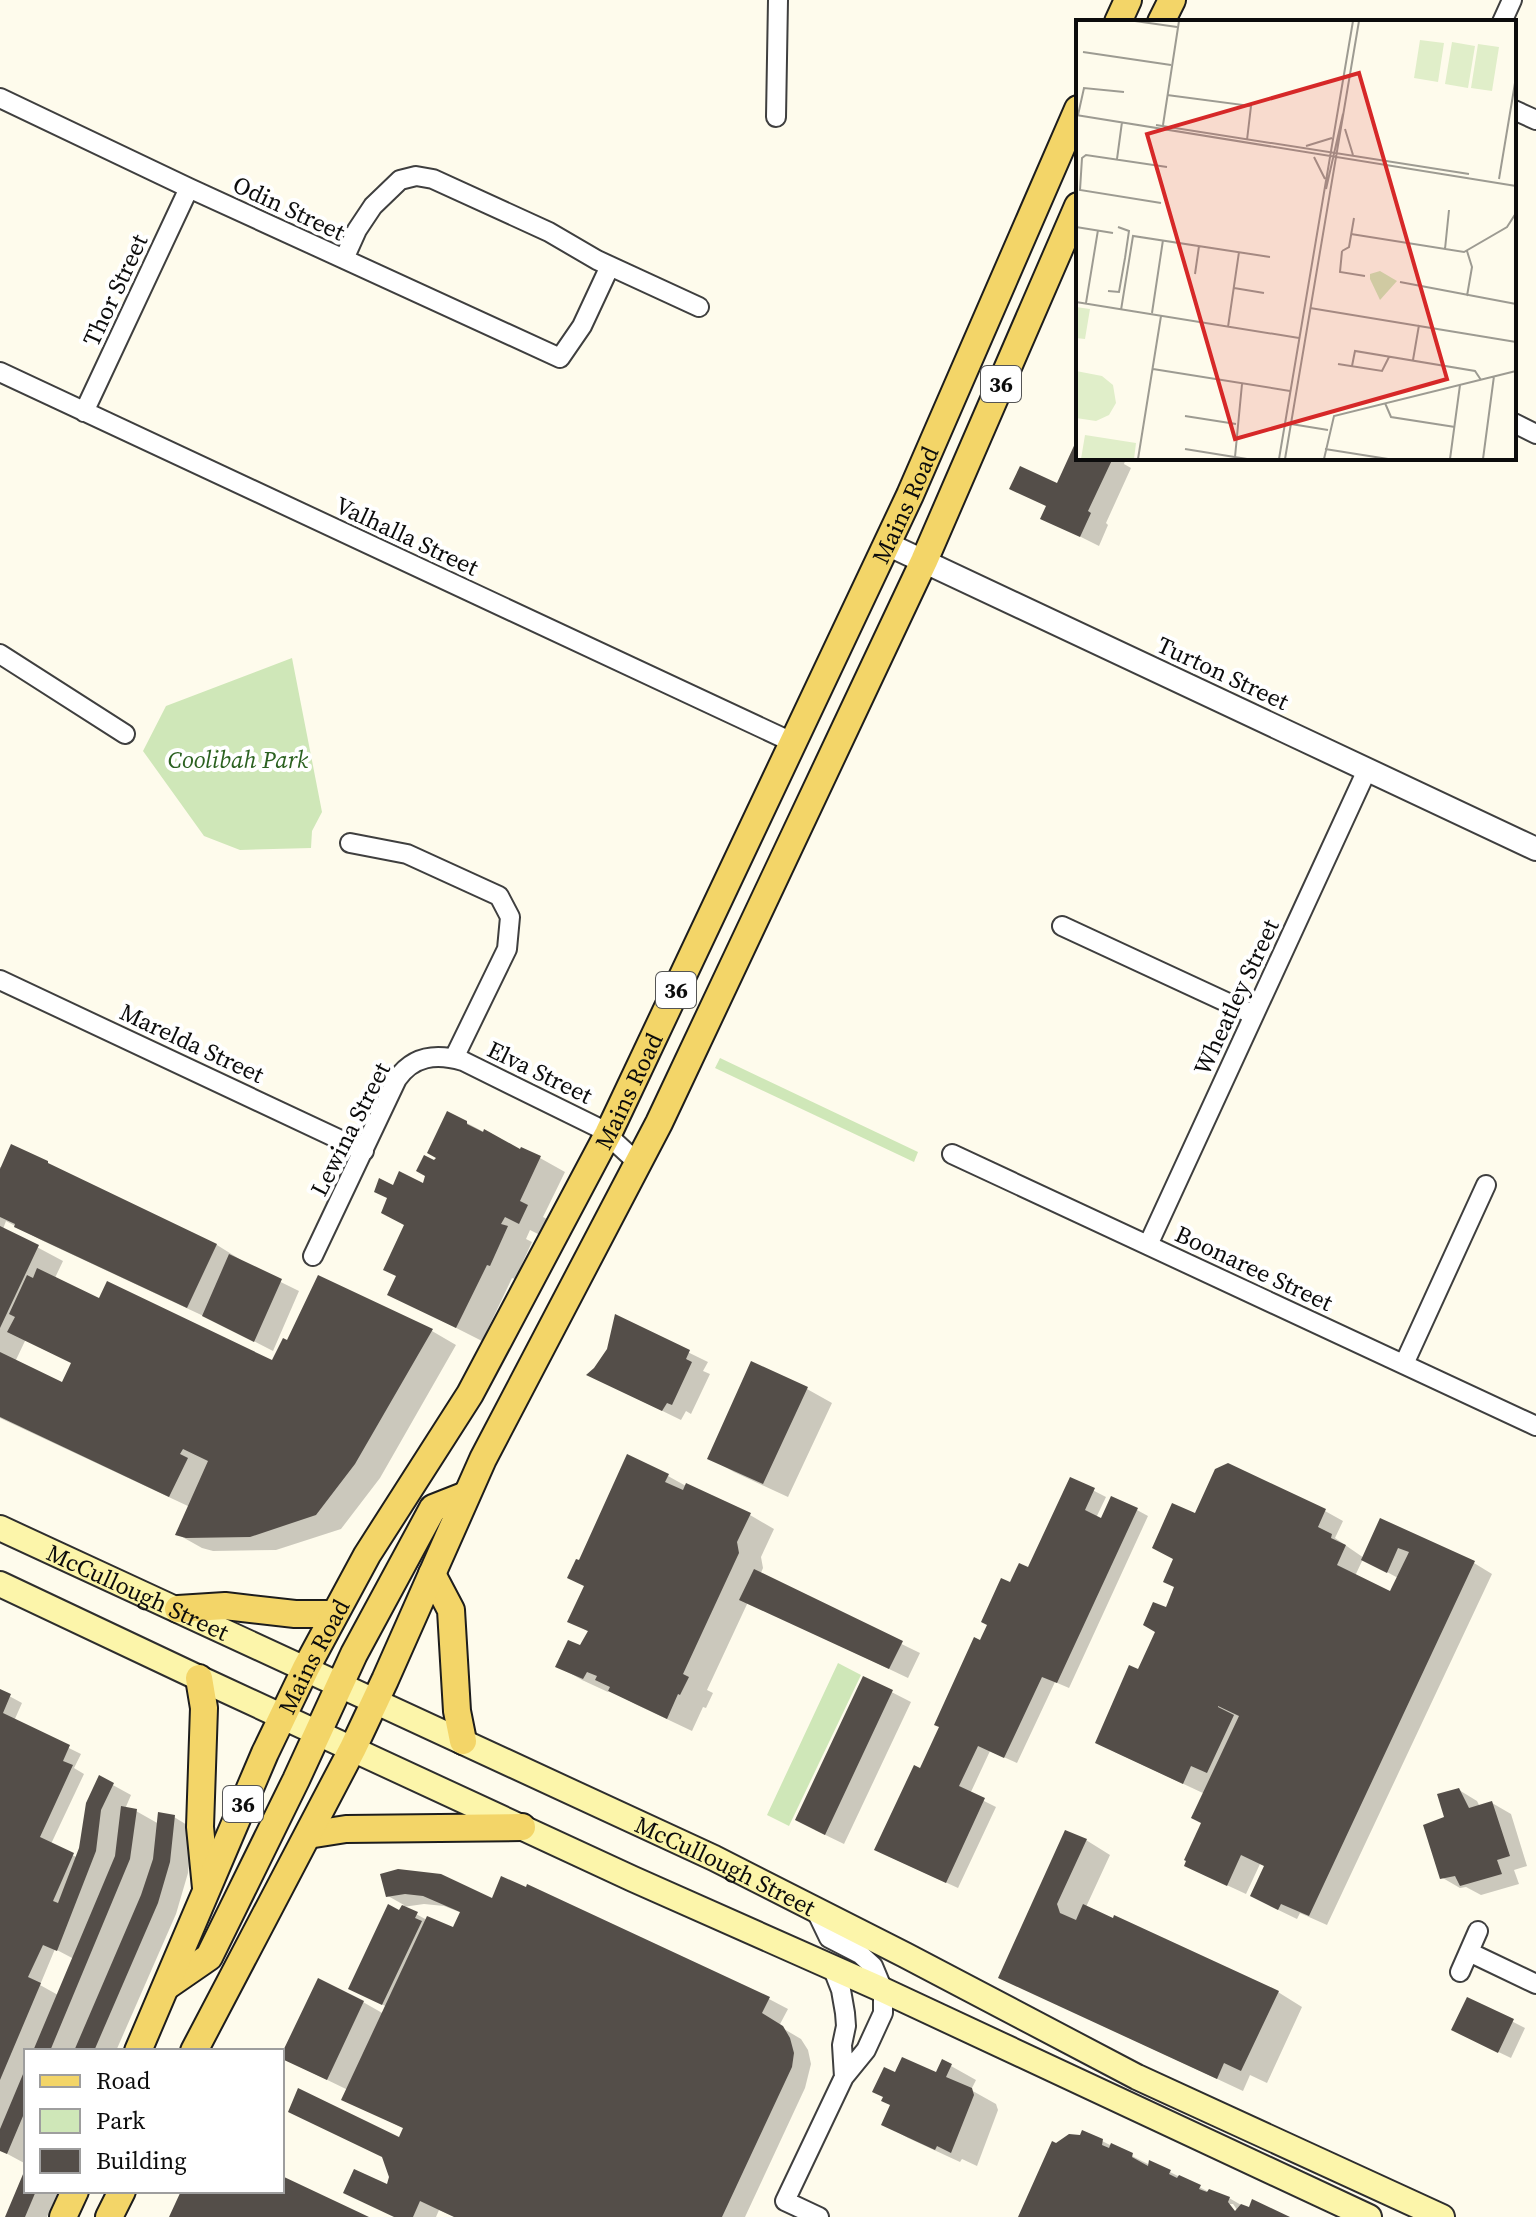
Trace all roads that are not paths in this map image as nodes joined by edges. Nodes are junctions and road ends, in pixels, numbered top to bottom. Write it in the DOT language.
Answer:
graph roads {
  1 [pos="778,0"];
  2 [pos="1128,0"];
  3 [pos="1172,0"];
  4 [pos="1512,0"];
  5 [pos="1119,20"];
  6 [pos="1162,20"];
  7 [pos="1503,20"];
  8 [pos="0,98"];
  9 [pos="1516,111"];
  10 [pos="1076,114"];
  11 [pos="776,117"];
  12 [pos="1536,120"];
  13 [pos="189,188"];
  14 [pos="1076,216"];
  15 [pos="344,259"];
  16 [pos="610,266"];
  17 [pos="699,307"];
  18 [pos="0,372"];
  19 [pos="84,412"];
  20 [pos="1516,424"];
  21 [pos="1536,434"];
  22 [pos="887,544"];
  23 [pos="924,561"];
  24 [pos="0,654"];
  25 [pos="125,734"];
  26 [pos="794,743"];
  27 [pos="1367,770"];
  28 [pos="350,843"];
  29 [pos="1536,849"];
  30 [pos="1062,926"];
  31 [pos="0,980"];
  32 [pos="1254,1015"];
  33 [pos="454,1058"];
  34 [pos="608,1134"];
  35 [pos="364,1151"];
  36 [pos="952,1154"];
  37 [pos="639,1164"];
  38 [pos="1486,1185"];
  39 [pos="1148,1245"];
  40 [pos="313,1256"];
  41 [pos="1404,1364"];
  42 [pos="1536,1426"];
  43 [pos="466,1495"];
  44 [pos="0,1528"];
  45 [pos="432,1574"];
  46 [pos="0,1584"];
  47 [pos="178,1609"];
  48 [pos="334,1614"];
  49 [pos="306,1668"];
  50 [pos="199,1678"];
  51 [pos="340,1685"];
  52 [pos="376,1701"];
  53 [pos="283,1717"];
  54 [pos="318,1732"];
  55 [pos="463,1741"];
  56 [pos="353,1748"];
  57 [pos="522,1827"];
  58 [pos="308,1835"];
  59 [pos="206,1892"];
  60 [pos="815,1909"];
  61 [pos="1478,1931"];
  62 [pos="1469,1952"];
  63 [pos="832,1967"];
  64 [pos="1460,1972"];
  65 [pos="1536,1984"];
  66 [pos="167,1986"];
  67 [pos="883,1990"];
  68 [pos="139,2049"];
  69 [pos="195,2049"];
  70 [pos="844,2077"];
  71 [pos="74,2193"];
  72 [pos="121,2193"];
  73 [pos="1434,2215"];
  74 [pos="63,2217"];
  75 [pos="109,2217"];
  76 [pos="819,2217"];
  77 [pos="1369,2217"];
  1 -- 11 [label="street"];
  2 -- 5 [label="main road"];
  3 -- 6 [label="main road"];
  4 -- 7 [label="street"];
  8 -- 13 [label="street, Odin Street"];
  9 -- 12 [label="street"];
  10 -- 22 [label="main road, Mains Road / 36"];
  13 -- 15 [label="street, Odin Street"];
  13 -- 19 [label="street, Thor Street"];
  14 -- 23 [label="main road, Mains Road / 36"];
  15 -- 16 [label="street"];
  15 -- 16 [label="street, Odin Street"];
  16 -- 17 [label="street"];
  18 -- 19 [label="street, Valhalla Street"];
  19 -- 26 [label="street, Valhalla Street"];
  20 -- 21 [label="street"];
  22 -- 23 [label="street, Turton Street"];
  22 -- 26 [label="main road, Mains Road / 36"];
  23 -- 27 [label="street, Turton Street"];
  23 -- 37 [label="main road, Mains Road / 36"];
  24 -- 25 [label="street"];
  26 -- 34 [label="main road, Mains Road / 36"];
  27 -- 29 [label="street, Turton Street"];
  27 -- 32 [label="street, Wheatley Street"];
  28 -- 33 [label="street"];
  30 -- 32 [label="street"];
  31 -- 35 [label="street, Marelda Street"];
  32 -- 39 [label="street, Wheatley Street"];
  33 -- 34 [label="street, Elva Street"];
  33 -- 35 [label="street, Lewina Street"];
  34 -- 37 [label="street, Elva Street"];
  34 -- 48 [label="main road, Mains Road / 36"];
  35 -- 40 [label="street, Lewina Street"];
  36 -- 39 [label="street, Boonaree Street"];
  37 -- 43 [label="main road, Mains Road / 36"];
  38 -- 41 [label="street"];
  39 -- 41 [label="street, Boonaree Street"];
  41 -- 42 [label="street, Boonaree Street"];
  43 -- 45 [label="main road, Mains Road / 36"];
  43 -- 51 [label="main road"];
  44 -- 47 [label="main road, McCullough Street"];
  45 -- 52 [label="main road, Mains Road / 36"];
  45 -- 55 [label="main road"];
  46 -- 50 [label="main road, McCullough Street"];
  47 -- 48 [label="main road"];
  47 -- 49 [label="main road, McCullough Street"];
  48 -- 49 [label="main road, Mains Road / 36"];
  49 -- 51 [label="main road, McCullough Street"];
  49 -- 53 [label="main road, Mains Road / 36"];
  50 -- 53 [label="main road, McCullough Street"];
  50 -- 59 [label="main road"];
  51 -- 52 [label="main road, McCullough Street"];
  51 -- 54 [label="main road"];
  52 -- 55 [label="main road, McCullough Street"];
  52 -- 56 [label="main road, Mains Road / 36"];
  53 -- 54 [label="main road, McCullough Street"];
  53 -- 59 [label="main road, Mains Road / 36"];
  54 -- 56 [label="main road, McCullough Street"];
  54 -- 66 [label="main road"];
  55 -- 60 [label="main road, McCullough Street"];
  56 -- 57 [label="main road, McCullough Street"];
  56 -- 58 [label="main road, Mains Road / 36"];
  57 -- 58 [label="main road"];
  57 -- 63 [label="main road, McCullough Street"];
  58 -- 69 [label="main road, Mains Road / 36"];
  59 -- 66 [label="main road, Mains Road / 36"];
  60 -- 67 [label="street"];
  60 -- 73 [label="main road, McCullough Street"];
  61 -- 62 [label="street"];
  62 -- 64 [label="street"];
  62 -- 65 [label="street"];
  63 -- 67 [label="main road, McCullough Street"];
  63 -- 70 [label="street"];
  66 -- 68 [label="main road, Mains Road / 36"];
  67 -- 70 [label="street"];
  67 -- 77 [label="main road, McCullough Street"];
  70 -- 76 [label="street"];
  71 -- 74 [label="main road"];
  72 -- 75 [label="main road"];
}
